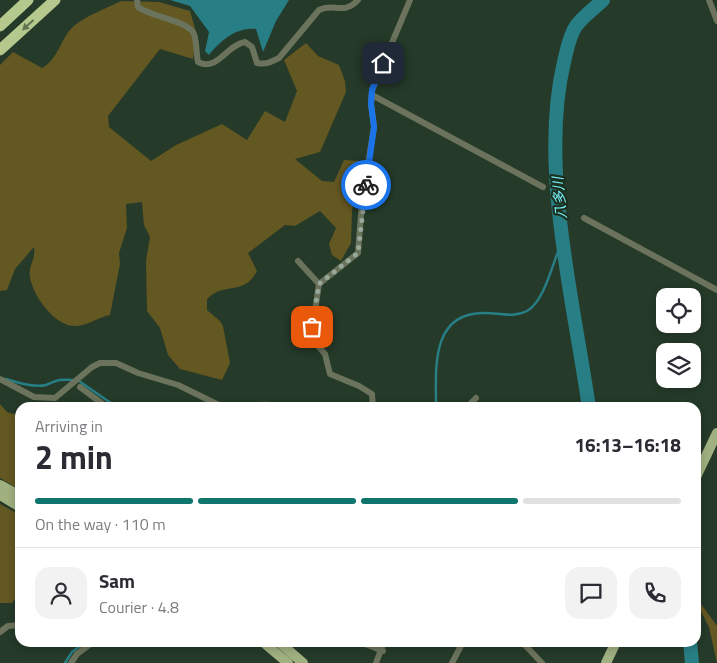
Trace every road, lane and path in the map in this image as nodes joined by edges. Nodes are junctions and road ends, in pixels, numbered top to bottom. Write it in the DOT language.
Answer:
graph roads {
  1 [pos="28,0"];
  2 [pos="55,0"];
  3 [pos="137,0"];
  4 [pos="358,0"];
  5 [pos="410,0"];
  6 [pos="709,0"];
  7 [pos="717,21"];
  8 [pos="0,26"];
  9 [pos="0,50"];
  10 [pos="372,95"];
  11 [pos="543,187"];
  12 [pos="584,218"];
  13 [pos="298,261"];
  14 [pos="319,284"];
  15 [pos="717,290"];
  16 [pos="0,379"];
  17 [pos="80,386"];
  18 [pos="476,398"];
  19 [pos="100,402"];
  20 [pos="212,402"];
  21 [pos="373,402"];
  22 [pos="472,402"];
  23 [pos="717,433"];
  24 [pos="713,453"];
  25 [pos="701,470"];
  26 [pos="0,485"];
  27 [pos="15,493"];
  28 [pos="0,495"];
  29 [pos="15,504"];
  30 [pos="15,626"];
  31 [pos="0,632"];
  32 [pos="87,647"];
  33 [pos="269,647"];
  34 [pos="285,647"];
  35 [pos="372,647"];
  36 [pos="383,647"];
  37 [pos="460,647"];
  38 [pos="527,647"];
  39 [pos="614,647"];
  40 [pos="382,651"];
  41 [pos="71,663"];
  42 [pos="288,663"];
  43 [pos="303,663"];
  44 [pos="376,663"];
  45 [pos="452,663"];
  46 [pos="542,663"];
  47 [pos="606,663"];
  1 -- 8 [label="highway"];
  2 -- 9 [label="highway, one-way"];
  3 -- 4 [label="street"];
  5 -- 10 [label="street"];
  6 -- 7 [label="street"];
  10 -- 11 [label="street"];
  10 -- 14 [label="street"];
  12 -- 15 [label="street"];
  13 -- 14 [label="street"];
  14 -- 21 [label="street"];
  16 -- 20 [label="street"];
  17 -- 19 [label="street"];
  18 -- 22 [label="street"];
  23 -- 24 [label="main road"];
  24 -- 25 [label="main road"];
  26 -- 27 [label="main road"];
  28 -- 29 [label="main road"];
  30 -- 31 [label="street"];
  32 -- 41 [label="street"];
  33 -- 42 [label="main road"];
  34 -- 43 [label="main road"];
  35 -- 40 [label="street"];
  36 -- 40 [label="street"];
  37 -- 45 [label="street"];
  38 -- 46 [label="street"];
  39 -- 47 [label="main road"];
  40 -- 44 [label="street"];
}
